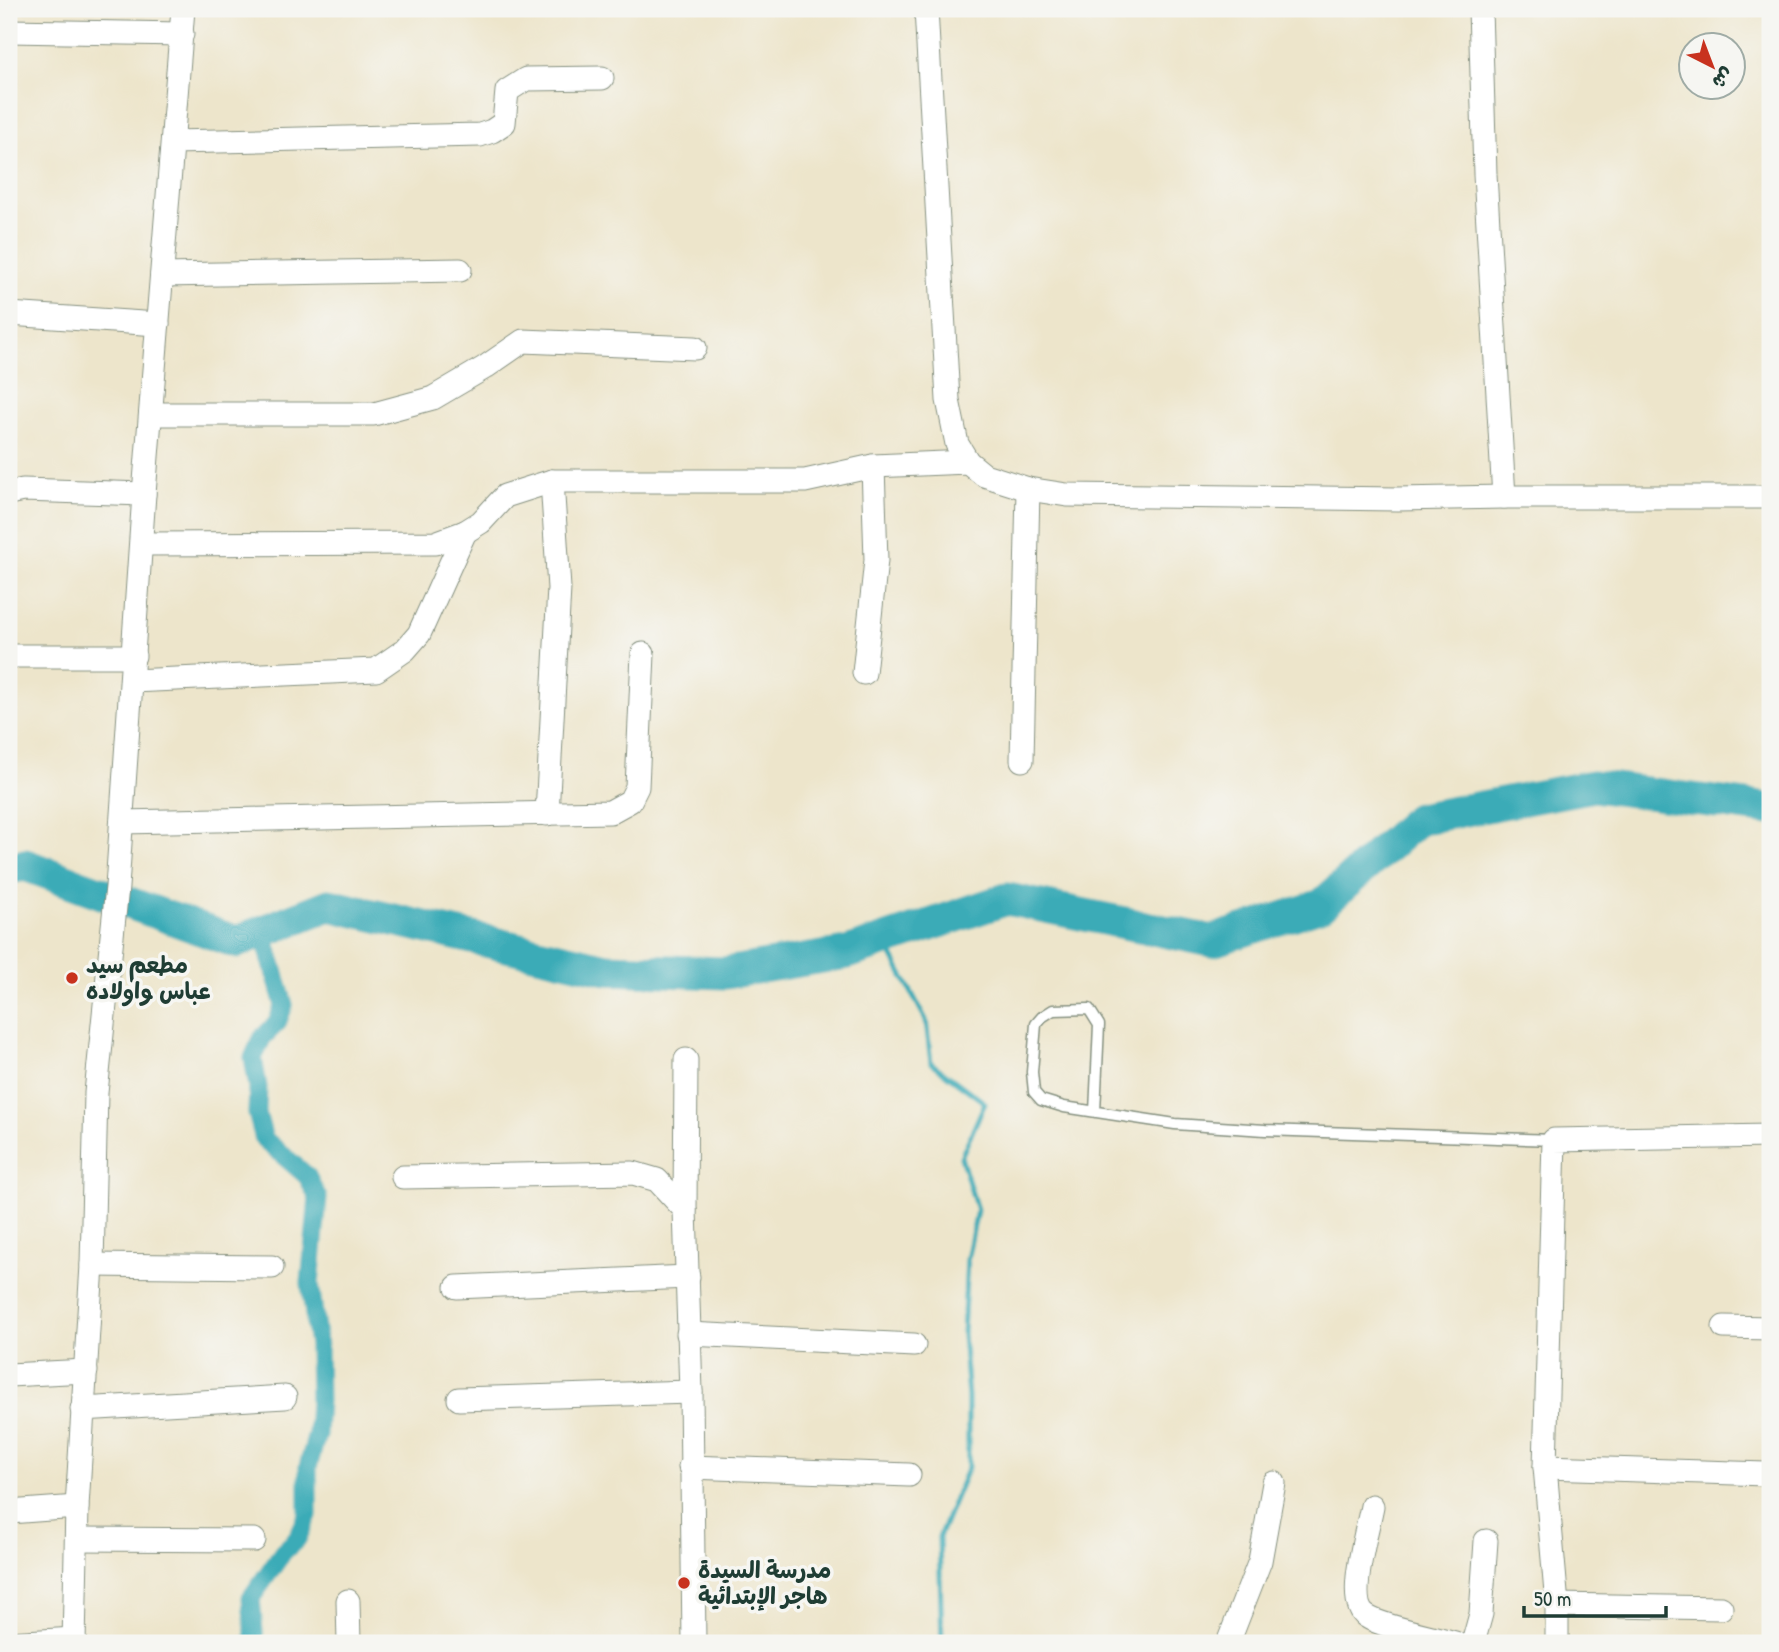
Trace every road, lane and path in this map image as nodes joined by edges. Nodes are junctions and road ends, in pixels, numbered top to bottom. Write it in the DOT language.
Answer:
graph roads {
  1 [pos="183,9"];
  2 [pos="926,9"];
  3 [pos="1480,9"];
  4 [pos="9,31"];
  5 [pos="181,34"];
  6 [pos="602,78"];
  7 [pos="173,142"];
  8 [pos="460,270"];
  9 [pos="162,275"];
  10 [pos="9,314"];
  11 [pos="158,324"];
  12 [pos="695,348"];
  13 [pos="151,414"];
  14 [pos="968,462"];
  15 [pos="873,466"];
  16 [pos="552,481"];
  17 [pos="1028,489"];
  18 [pos="9,493"];
  19 [pos="144,494"];
  20 [pos="1770,497"];
  21 [pos="1504,498"];
  22 [pos="465,532"];
  23 [pos="142,544"];
  24 [pos="643,654"];
  25 [pos="9,656"];
  26 [pos="134,656"];
  27 [pos="863,673"];
  28 [pos="132,681"];
  29 [pos="1022,760"];
  30 [pos="547,814"];
  31 [pos="122,822"];
  32 [pos="686,1060"];
  33 [pos="1095,1112"];
  34 [pos="1770,1136"];
  35 [pos="1554,1140"];
  36 [pos="403,1177"];
  37 [pos="685,1210"];
  38 [pos="92,1265"];
  39 [pos="272,1267"];
  40 [pos="688,1276"];
  41 [pos="457,1287"];
  42 [pos="1724,1327"];
  43 [pos="1770,1328"];
  44 [pos="688,1334"];
  45 [pos="914,1345"];
  46 [pos="86,1371"];
  47 [pos="9,1375"];
  48 [pos="691,1392"];
  49 [pos="285,1396"];
  50 [pos="459,1399"];
  51 [pos="82,1409"];
  52 [pos="690,1467"];
  53 [pos="1545,1468"];
  54 [pos="1766,1474"];
  55 [pos="909,1475"];
  56 [pos="1274,1483"];
  57 [pos="1372,1506"];
  58 [pos="77,1507"];
  59 [pos="9,1512"];
  60 [pos="77,1539"];
  61 [pos="254,1540"];
  62 [pos="1486,1541"];
  63 [pos="348,1601"];
  64 [pos="1557,1605"];
  65 [pos="1721,1608"];
  66 [pos="74,1641"];
  67 [pos="9,1643"];
  68 [pos="349,1643"];
  69 [pos="694,1643"];
  70 [pos="1228,1643"];
  71 [pos="1455,1643"];
  72 [pos="1473,1643"];
  73 [pos="1557,1643"];
  1 -- 5 [label="street"];
  2 -- 14 [label="street"];
  3 -- 21 [label="street"];
  4 -- 5 [label="street"];
  5 -- 7 [label="street"];
  6 -- 7 [label="street"];
  7 -- 9 [label="street"];
  8 -- 9 [label="street"];
  9 -- 11 [label="street"];
  10 -- 11 [label="street"];
  11 -- 13 [label="street"];
  12 -- 13 [label="street"];
  13 -- 19 [label="street"];
  14 -- 15 [label="street"];
  14 -- 17 [label="street"];
  15 -- 16 [label="street"];
  15 -- 27 [label="street"];
  16 -- 22 [label="street"];
  16 -- 30 [label="street"];
  17 -- 21 [label="street"];
  17 -- 29 [label="street"];
  18 -- 19 [label="street"];
  19 -- 23 [label="street"];
  20 -- 21 [label="street"];
  22 -- 23 [label="street"];
  22 -- 28 [label="street"];
  23 -- 26 [label="street"];
  24 -- 30 [label="street"];
  25 -- 26 [label="street"];
  26 -- 28 [label="street"];
  28 -- 31 [label="street"];
  30 -- 31 [label="street"];
  31 -- 38 [label="street"];
  32 -- 37 [label="street"];
  33 -- 33 [label="lane"];
  33 -- 35 [label="lane"];
  34 -- 35 [label="street"];
  35 -- 53 [label="street"];
  36 -- 37 [label="street"];
  37 -- 40 [label="street"];
  38 -- 39 [label="street"];
  38 -- 46 [label="street"];
  40 -- 41 [label="street"];
  40 -- 44 [label="street"];
  42 -- 43 [label="street"];
  44 -- 45 [label="street"];
  44 -- 48 [label="street"];
  46 -- 47 [label="street"];
  46 -- 51 [label="street"];
  48 -- 50 [label="street"];
  48 -- 52 [label="street"];
  49 -- 51 [label="street"];
  51 -- 58 [label="street"];
  52 -- 55 [label="street"];
  52 -- 69 [label="street"];
  53 -- 54 [label="street"];
  53 -- 64 [label="street"];
  56 -- 70 [label="street"];
  57 -- 71 [label="street"];
  58 -- 59 [label="street"];
  58 -- 60 [label="street"];
  60 -- 61 [label="street"];
  60 -- 66 [label="street"];
  62 -- 72 [label="street"];
  63 -- 68 [label="street"];
  64 -- 65 [label="street"];
  64 -- 73 [label="street"];
  66 -- 67 [label="street"];
}
